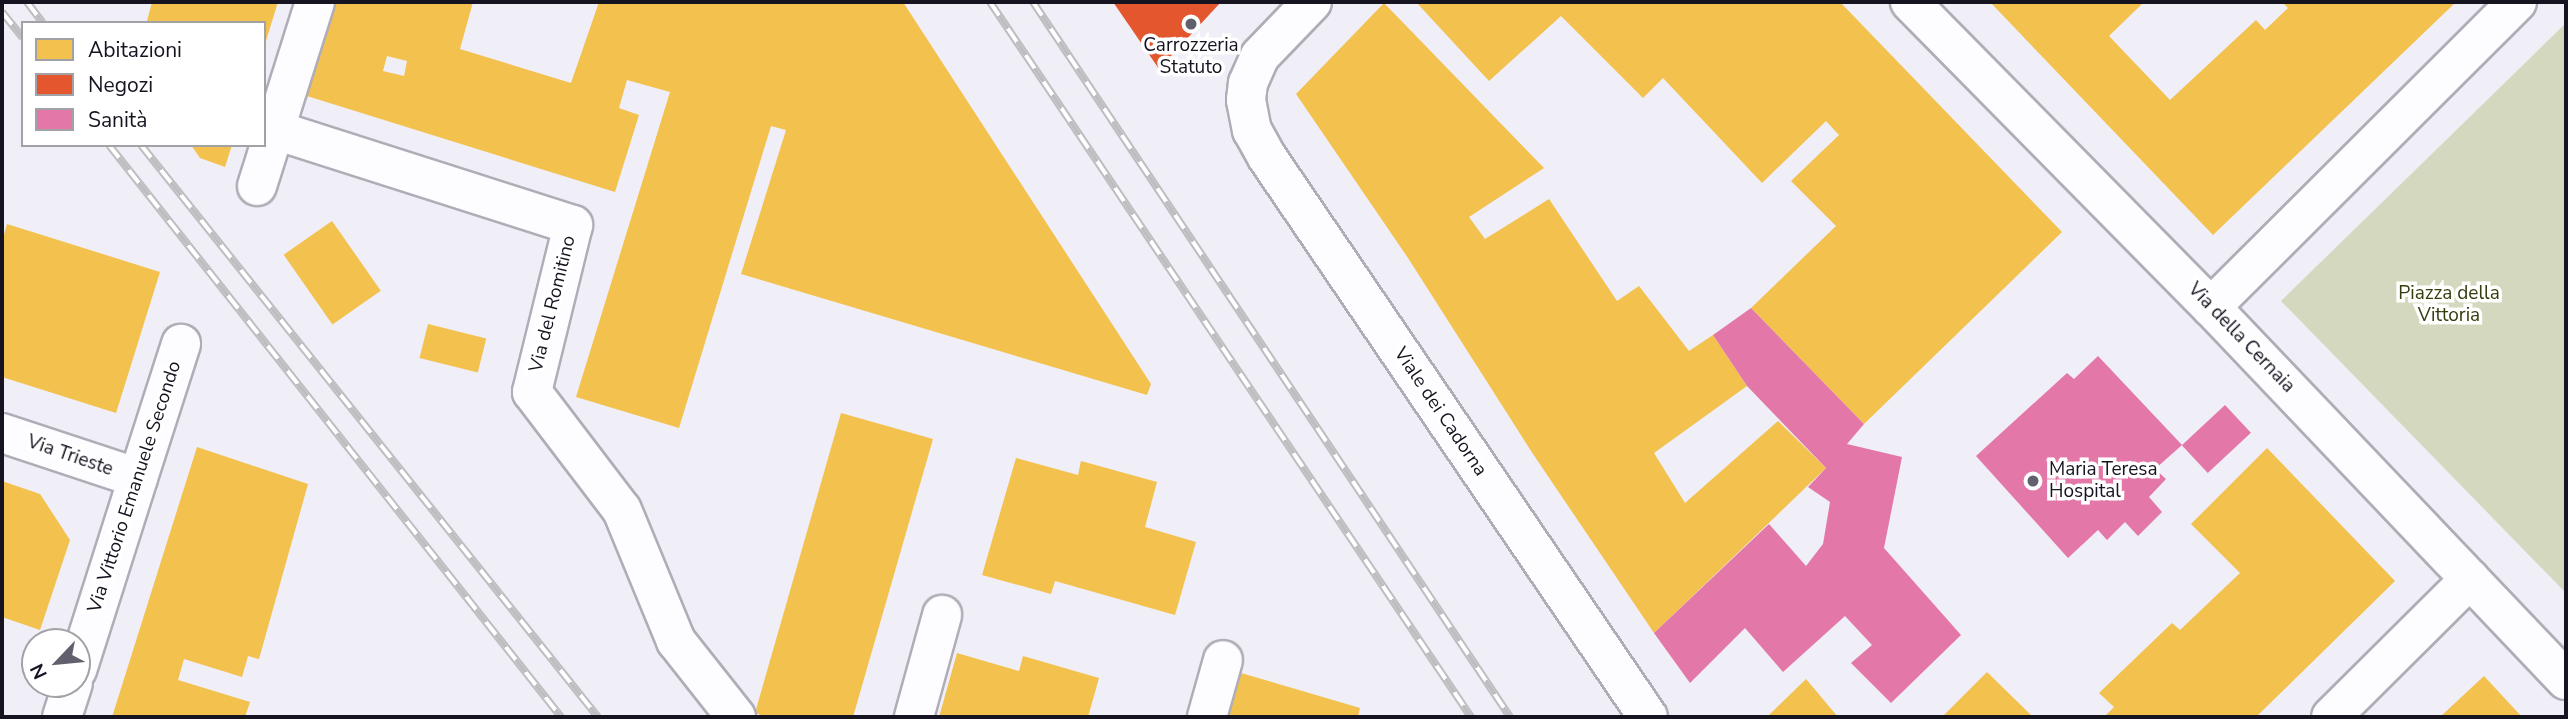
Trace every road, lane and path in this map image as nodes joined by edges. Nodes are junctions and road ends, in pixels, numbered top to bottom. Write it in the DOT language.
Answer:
graph roads {
  1 [pos="315,2"];
  2 [pos="1312,2"];
  3 [pos="1910,2"];
  4 [pos="2517,2"];
  5 [pos="275,130"];
  6 [pos="257,186"];
  7 [pos="2211,307"];
  8 [pos="181,344"];
  9 [pos="2,433"];
  10 [pos="138,478"];
  11 [pos="2470,579"];
  12 [pos="942,615"];
  13 [pos="90,628"];
  14 [pos="1223,660"];
  15 [pos="2566,680"];
  16 [pos="68,698"];
  17 [pos="62,717"];
  18 [pos="736,717"];
  19 [pos="914,717"];
  20 [pos="1207,717"];
  21 [pos="1648,717"];
  22 [pos="2331,717"];
  1 -- 5 [label="street"];
  2 -- 21 [label="street, Viale dei Cadorna"];
  3 -- 7 [label="street, Via della Cernaia"];
  4 -- 7 [label="street"];
  5 -- 6 [label="street"];
  5 -- 18 [label="street, Via del Romitino"];
  7 -- 11 [label="street, Via della Cernaia"];
  8 -- 10 [label="street, Via Vittorio Emanuele Secondo"];
  9 -- 10 [label="street, Via Trieste"];
  10 -- 13 [label="street, Via Vittorio Emanuele Secondo"];
  11 -- 15 [label="street, Via della Cernaia"];
  11 -- 22 [label="street"];
  12 -- 19 [label="street"];
  14 -- 20 [label="street"];
  16 -- 17 [label="street"];
}
